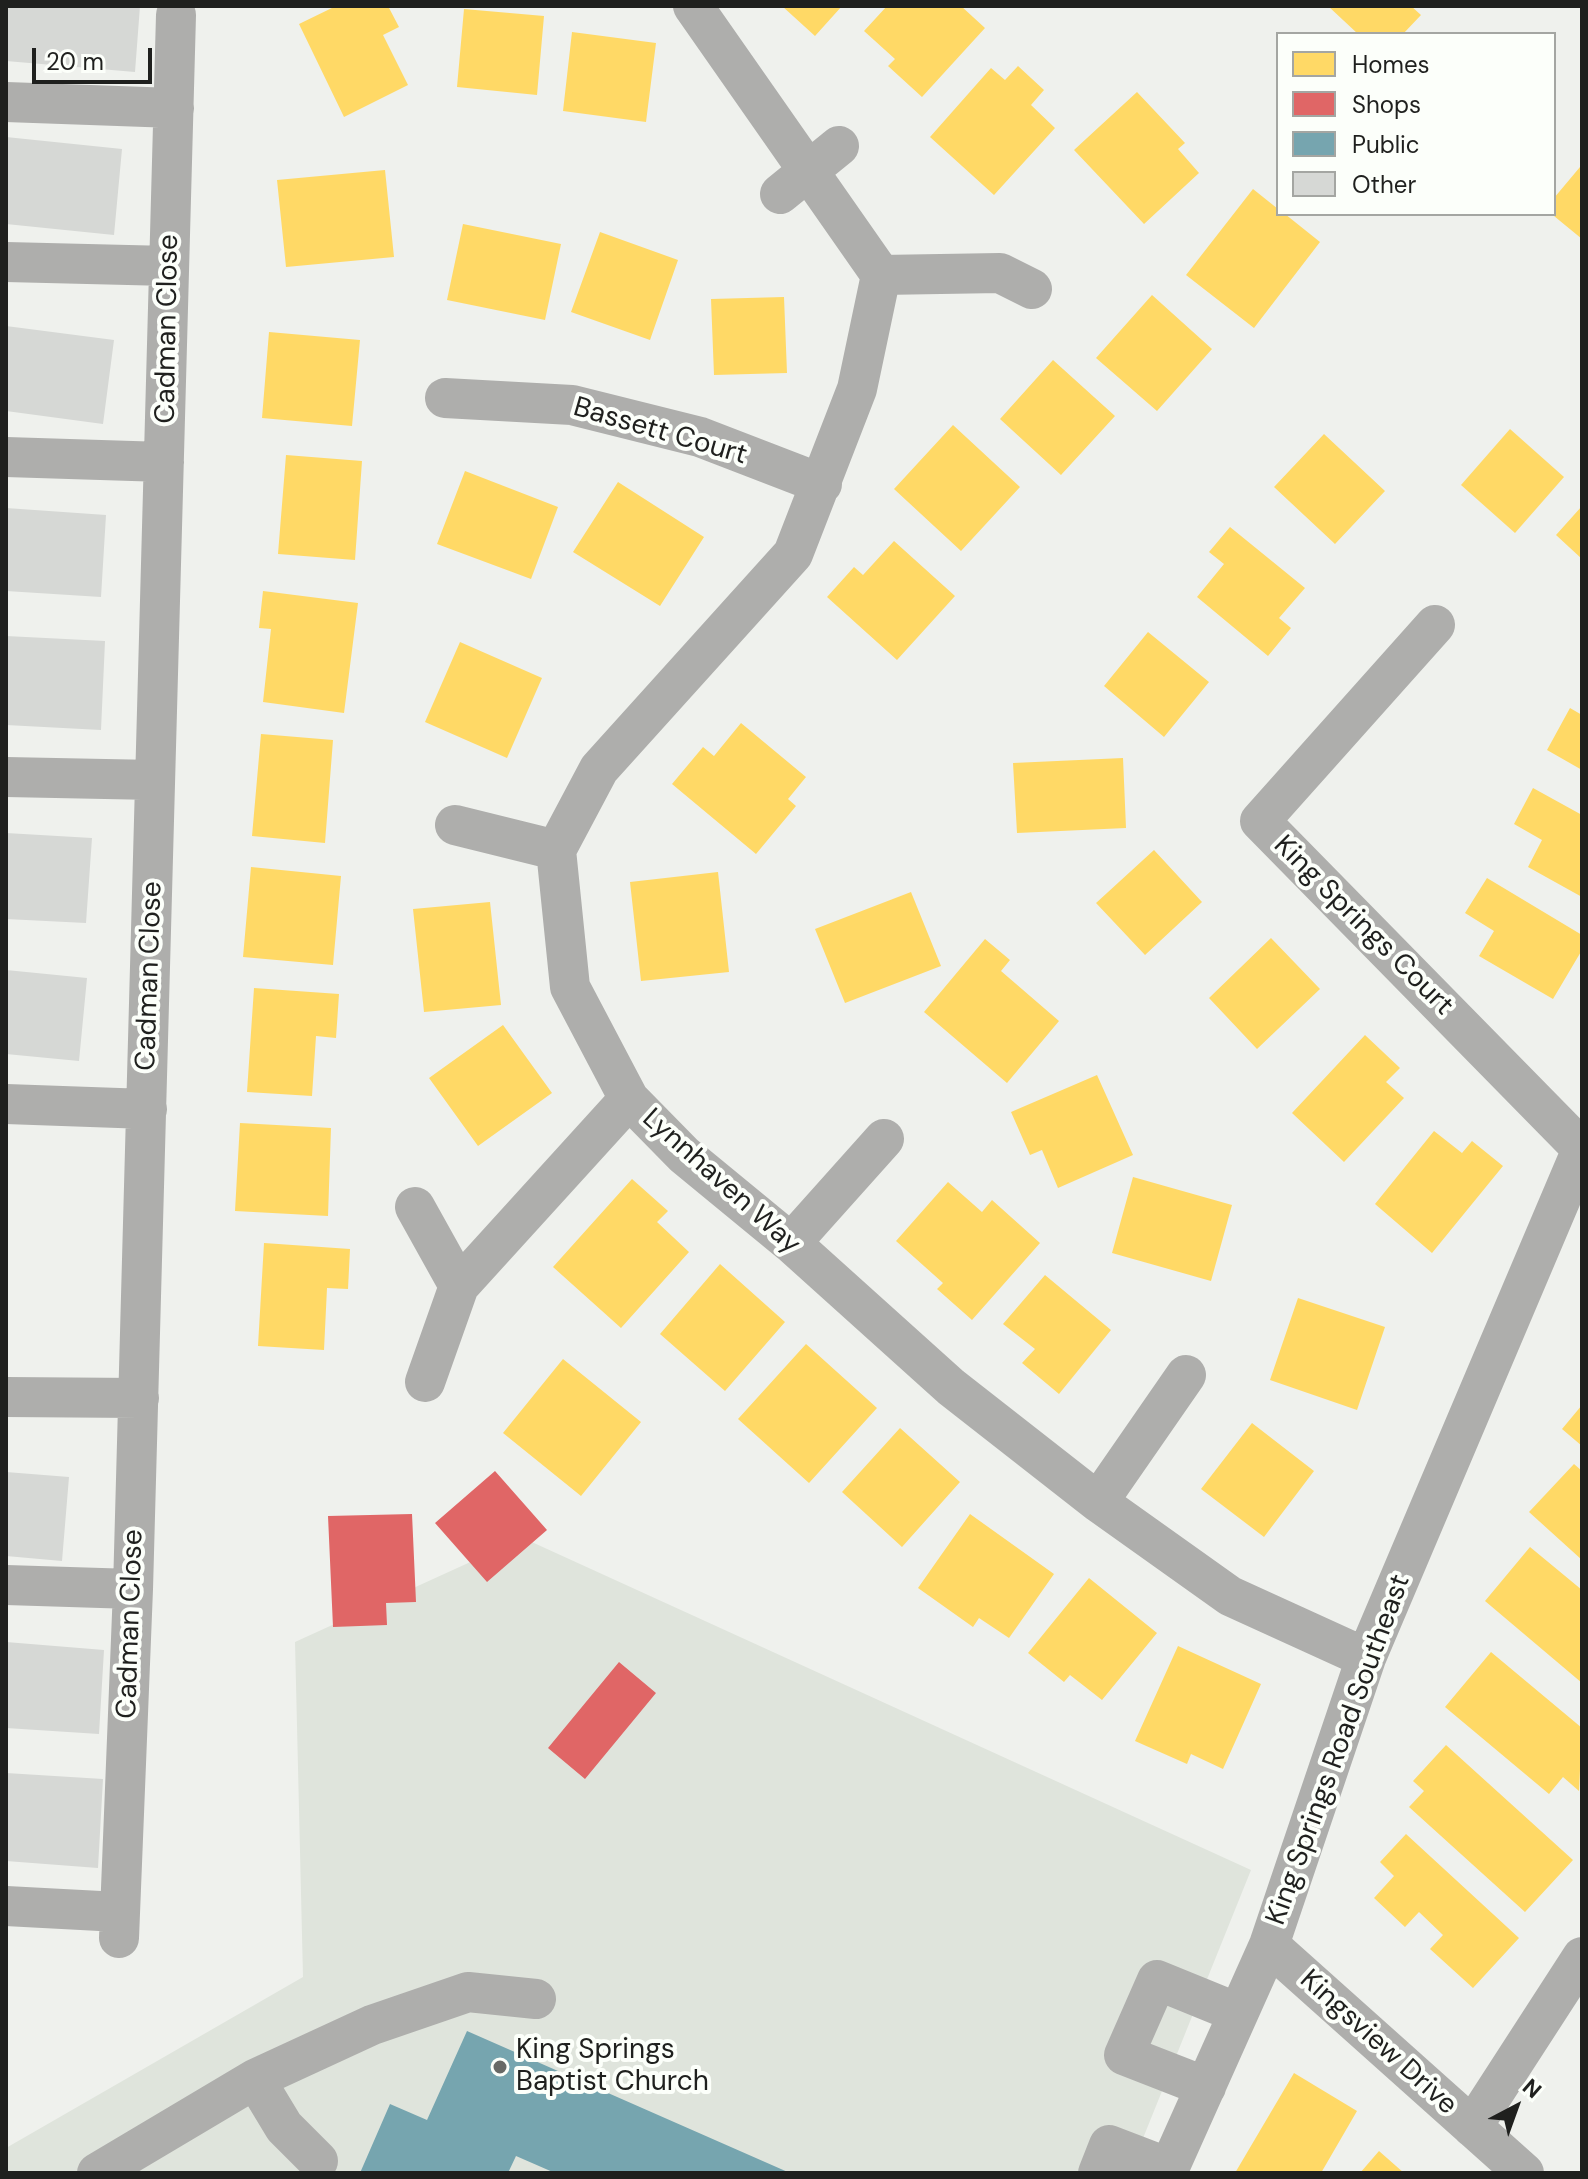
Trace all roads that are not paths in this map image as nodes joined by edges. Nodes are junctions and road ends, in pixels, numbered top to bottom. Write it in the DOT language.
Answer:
graph roads {
  1 [pos="693,6"];
  2 [pos="176,15"];
  3 [pos="6,102"];
  4 [pos="174,108"];
  5 [pos="824,158"];
  6 [pos="780,194"];
  7 [pos="6,262"];
  8 [pos="169,266"];
  9 [pos="881,275"];
  10 [pos="1032,289"];
  11 [pos="445,398"];
  12 [pos="6,457"];
  13 [pos="164,462"];
  14 [pos="822,484"];
  15 [pos="1435,625"];
  16 [pos="6,777"];
  17 [pos="155,780"];
  18 [pos="455,825"];
  19 [pos="556,850"];
  20 [pos="629,1099"];
  21 [pos="6,1104"];
  22 [pos="147,1109"];
  23 [pos="884,1139"];
  24 [pos="1582,1149"];
  25 [pos="415,1207"];
  26 [pos="791,1243"];
  27 [pos="459,1286"];
  28 [pos="1186,1375"];
  29 [pos="425,1382"];
  30 [pos="6,1397"];
  31 [pos="139,1398"];
  32 [pos="1098,1502"];
  33 [pos="6,1585"];
  34 [pos="133,1589"];
  35 [pos="1366,1658"];
  36 [pos="6,1906"];
  37 [pos="1269,1945"];
  38 [pos="1582,1957"];
  39 [pos="536,1999"];
  40 [pos="1238,2013"];
  41 [pos="255,2079"];
  42 [pos="1206,2087"];
  43 [pos="1472,2127"];
  44 [pos="1103,2159"];
  45 [pos="318,2161"];
  46 [pos="1168,2171"];
  47 [pos="97,2173"];
  48 [pos="1524,2173"];
  1 -- 5 [label="street"];
  2 -- 4 [label="street, Cadman Close"];
  3 -- 4 [label="street"];
  4 -- 8 [label="street, Cadman Close"];
  5 -- 6 [label="street"];
  5 -- 9 [label="street"];
  7 -- 8 [label="street"];
  8 -- 13 [label="street, Cadman Close"];
  9 -- 10 [label="street"];
  9 -- 14 [label="street"];
  11 -- 14 [label="street, Bassett Court"];
  12 -- 13 [label="street"];
  13 -- 17 [label="street, Cadman Close"];
  14 -- 19 [label="street"];
  15 -- 24 [label="street, King Springs Court"];
  16 -- 17 [label="street"];
  17 -- 22 [label="street, Cadman Close"];
  18 -- 19 [label="street"];
  19 -- 20 [label="street, Lynnhaven Way"];
  20 -- 26 [label="street, Lynnhaven Way"];
  20 -- 27 [label="street"];
  21 -- 22 [label="street"];
  22 -- 31 [label="street, Cadman Close"];
  23 -- 26 [label="street"];
  24 -- 35 [label="street, King Springs Road Southeast"];
  25 -- 27 [label="street"];
  26 -- 32 [label="street, Lynnhaven Way"];
  27 -- 29 [label="street"];
  28 -- 32 [label="street"];
  30 -- 31 [label="street"];
  31 -- 34 [label="street, Cadman Close"];
  32 -- 35 [label="street, Lynnhaven Way"];
  33 -- 34 [label="street"];
  34 -- 36 [label="street, Cadman Close"];
  35 -- 37 [label="street, King Springs Road Southeast"];
  37 -- 40 [label="street, King Springs Road Southeast"];
  37 -- 43 [label="street, Kingsview Drive"];
  38 -- 43 [label="street"];
  39 -- 41 [label="street"];
  40 -- 42 [label="street, King Springs Road Southeast"];
  40 -- 42 [label="street"];
  41 -- 45 [label="street"];
  41 -- 47 [label="street"];
  42 -- 46 [label="street, King Springs Road Southeast"];
  43 -- 48 [label="street, Kingsview Drive"];
  44 -- 46 [label="street"];
}
